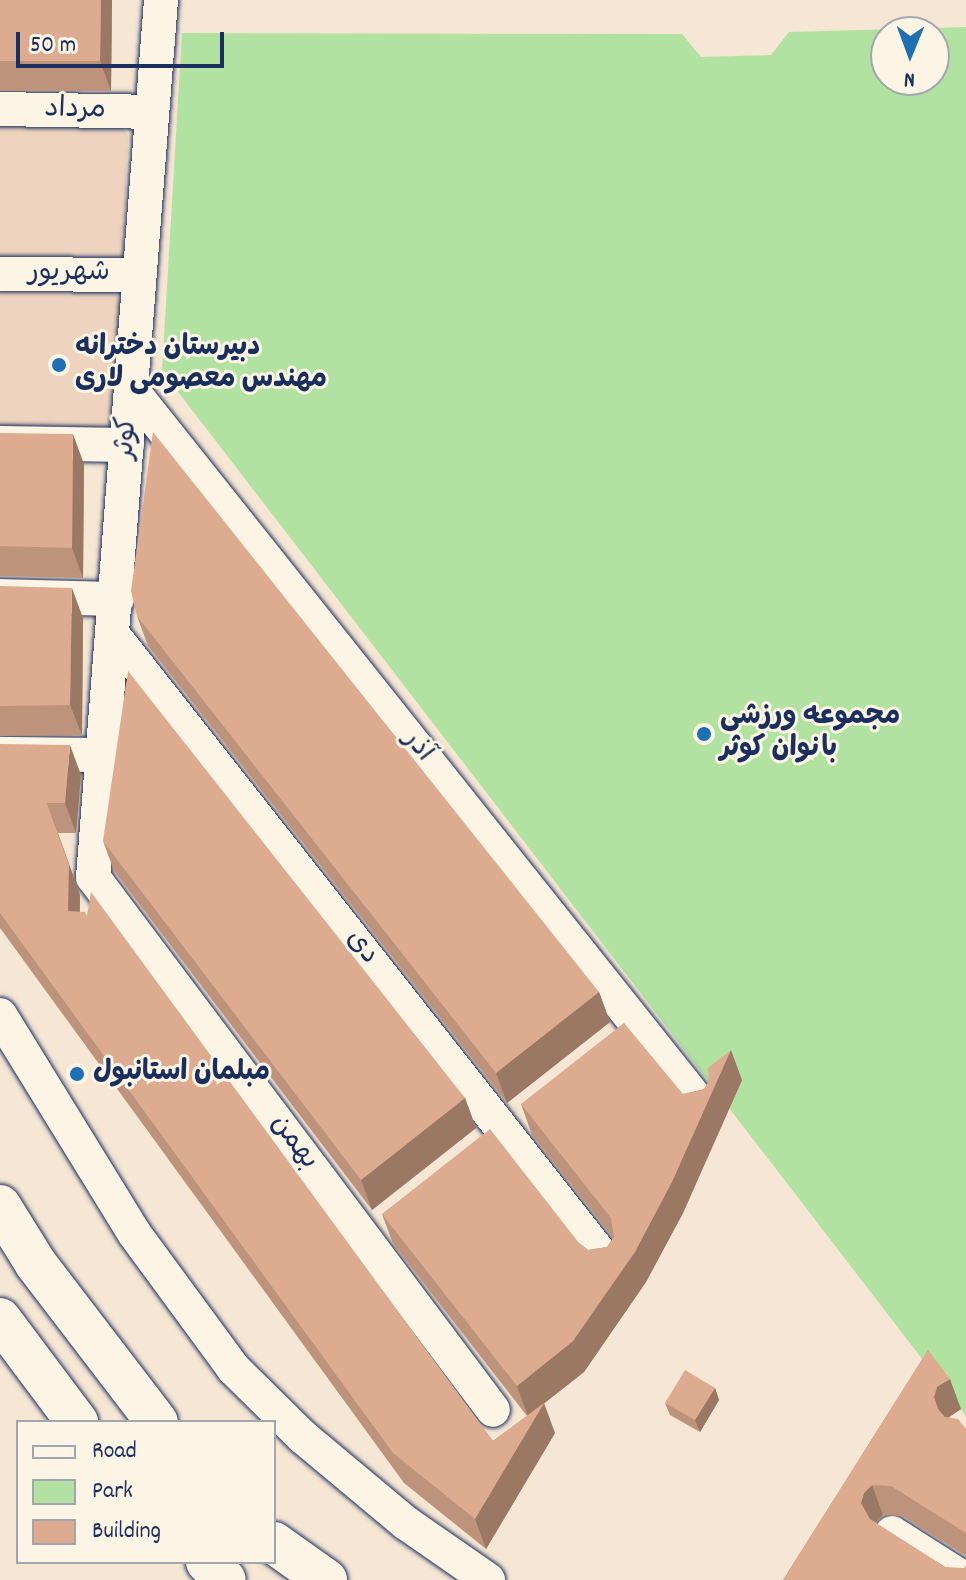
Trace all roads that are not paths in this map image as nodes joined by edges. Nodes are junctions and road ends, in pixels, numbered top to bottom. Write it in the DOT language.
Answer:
graph roads {
  1 [pos="161,0"];
  2 [pos="0,109"];
  3 [pos="150,112"];
  4 [pos="0,274"];
  5 [pos="139,275"];
  6 [pos="131,389"];
  7 [pos="0,443"];
  8 [pos="127,445"];
  9 [pos="0,596"];
  10 [pos="117,599"];
  11 [pos="114,636"];
  12 [pos="0,754"];
  13 [pos="104,755"];
  14 [pos="93,877"];
  15 [pos="0,1015"];
  16 [pos="701,1105"];
  17 [pos="0,1206"];
  18 [pos="606,1261"];
  19 [pos="0,1319"];
  20 [pos="493,1410"];
  21 [pos="76,1420"];
  22 [pos="155,1420"];
  23 [pos="892,1533"];
  24 [pos="276,1544"];
  25 [pos="209,1564"];
  26 [pos="225,1580"];
  27 [pos="326,1580"];
  28 [pos="488,1580"];
  29 [pos="966,1580"];
  1 -- 3 [label="street, کوثر"];
  2 -- 3 [label="street, مرداد"];
  3 -- 5 [label="street, کوثر"];
  4 -- 5 [label="street, شهریور"];
  5 -- 6 [label="street, کوثر"];
  6 -- 8 [label="street, کوثر"];
  6 -- 16 [label="street, آذر"];
  7 -- 8 [label="street"];
  8 -- 10 [label="street, کوثر"];
  9 -- 10 [label="street"];
  10 -- 11 [label="street, کوثر"];
  11 -- 13 [label="street, کوثر"];
  11 -- 18 [label="street, دی"];
  12 -- 13 [label="street"];
  13 -- 14 [label="street, کوثر"];
  14 -- 20 [label="street, بهمن"];
  15 -- 28 [label="street"];
  17 -- 22 [label="main road"];
  19 -- 21 [label="main road"];
  23 -- 29 [label="street"];
  24 -- 27 [label="main road"];
  25 -- 26 [label="main road"];
}
